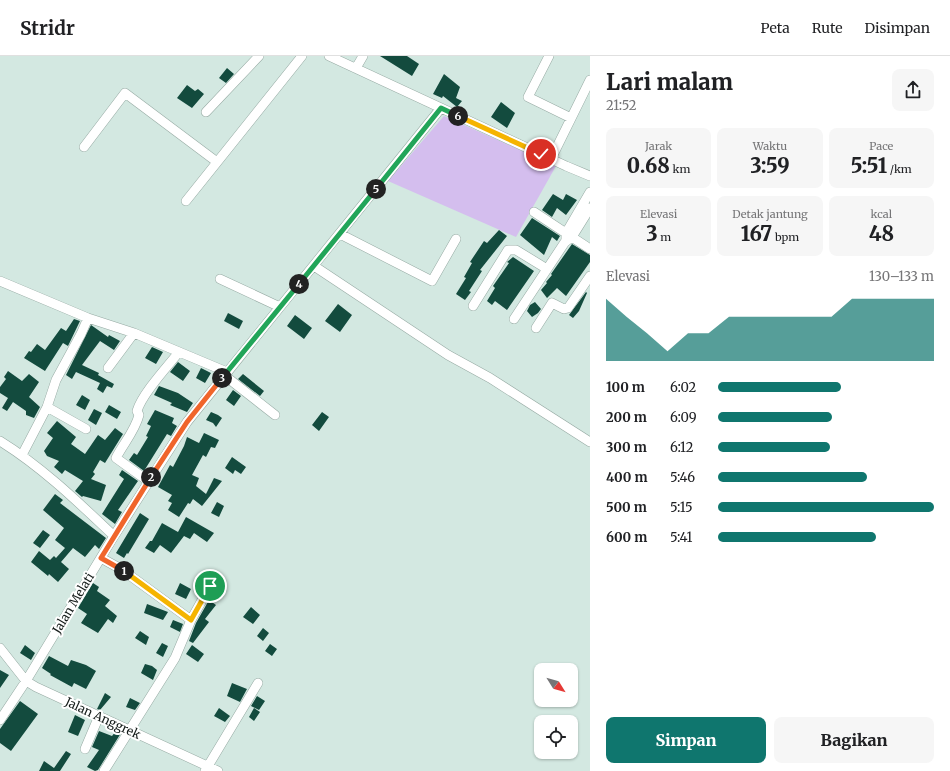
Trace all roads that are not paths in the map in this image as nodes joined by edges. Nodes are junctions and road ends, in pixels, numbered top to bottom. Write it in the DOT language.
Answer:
graph roads {
  1 [pos="259,56"];
  2 [pos="302,56"];
  3 [pos="329,56"];
  4 [pos="363,56"];
  5 [pos="549,56"];
  6 [pos="356,68"];
  7 [pos="590,80"];
  8 [pos="441,108"];
  9 [pos="206,112"];
  10 [pos="571,118"];
  11 [pos="84,147"];
  12 [pos="551,159"];
  13 [pos="217,162"];
  14 [pos="590,176"];
  15 [pos="590,192"];
  16 [pos="186,201"];
  17 [pos="590,208"];
  18 [pos="534,212"];
  19 [pos="340,234"];
  20 [pos="568,237"];
  21 [pos="456,239"];
  22 [pos="590,249"];
  23 [pos="314,266"];
  24 [pos="547,269"];
  25 [pos="590,276"];
  26 [pos="220,279"];
  27 [pos="0,281"];
  28 [pos="280,306"];
  29 [pos="473,306"];
  30 [pos="88,318"];
  31 [pos="514,319"];
  32 [pos="536,328"];
  33 [pos="134,333"];
  34 [pos="179,352"];
  35 [pos="108,368"];
  36 [pos="225,374"];
  37 [pos="47,407"];
  38 [pos="275,415"];
  39 [pos="86,429"];
  40 [pos="0,441"];
  41 [pos="590,442"];
  42 [pos="22,455"];
  43 [pos="148,481"];
  44 [pos="114,536"];
  45 [pos="101,558"];
  46 [pos="210,586"];
  47 [pos="191,620"];
  48 [pos="0,648"];
  49 [pos="26,681"];
  50 [pos="258,683"];
  51 [pos="99,716"];
  52 [pos="0,720"];
  53 [pos="129,730"];
  54 [pos="85,749"];
  55 [pos="207,769"];
  56 [pos="104,771"];
  57 [pos="218,771"];
  1 -- 9 [label="street"];
  2 -- 13 [label="street"];
  3 -- 6 [label="street"];
  4 -- 6 [label="street"];
  5 -- 10 [label="street"];
  6 -- 8 [label="street"];
  7 -- 10 [label="street"];
  8 -- 12 [label="street"];
  8 -- 19 [label="street, Jalan Melati"];
  10 -- 12 [label="street"];
  11 -- 13 [label="street"];
  12 -- 14 [label="street"];
  13 -- 16 [label="street"];
  15 -- 20 [label="street"];
  17 -- 20 [label="street"];
  18 -- 20 [label="street"];
  19 -- 21 [label="street"];
  19 -- 23 [label="street, Jalan Melati"];
  20 -- 22 [label="street"];
  20 -- 24 [label="street"];
  23 -- 28 [label="street, Jalan Melati"];
  23 -- 41 [label="street"];
  24 -- 29 [label="street"];
  24 -- 31 [label="street"];
  25 -- 32 [label="street"];
  26 -- 28 [label="street"];
  27 -- 30 [label="street"];
  28 -- 36 [label="street, Jalan Melati"];
  30 -- 33 [label="street"];
  30 -- 37 [label="street"];
  33 -- 34 [label="street"];
  33 -- 35 [label="street"];
  34 -- 36 [label="street"];
  34 -- 43 [label="street"];
  36 -- 38 [label="street"];
  36 -- 43 [label="street, Jalan Melati"];
  37 -- 39 [label="street"];
  37 -- 42 [label="street"];
  40 -- 42 [label="street"];
  42 -- 44 [label="street"];
  43 -- 44 [label="street, Jalan Melati"];
  44 -- 45 [label="street, Jalan Melati"];
  45 -- 47 [label="street"];
  45 -- 49 [label="street, Jalan Melati"];
  46 -- 47 [label="street"];
  47 -- 53 [label="street"];
  48 -- 49 [label="street, Jalan Anggrek"];
  49 -- 51 [label="street, Jalan Anggrek"];
  49 -- 52 [label="street, Jalan Melati"];
  50 -- 55 [label="street"];
  51 -- 53 [label="street, Jalan Anggrek"];
  51 -- 54 [label="street"];
  53 -- 55 [label="street, Jalan Anggrek"];
  53 -- 56 [label="street"];
  55 -- 57 [label="street, Jalan Anggrek"];
}
